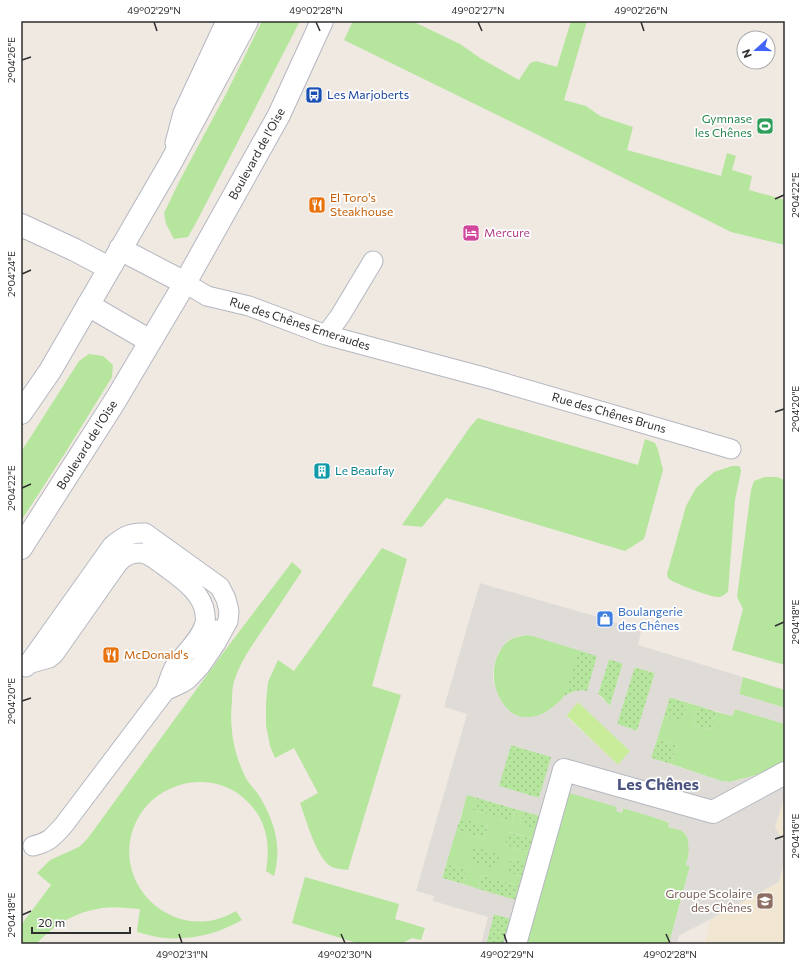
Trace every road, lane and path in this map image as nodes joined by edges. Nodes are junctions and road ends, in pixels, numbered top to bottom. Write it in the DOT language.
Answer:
graph roads {
  1 [pos="226,21"];
  2 [pos="248,21"];
  3 [pos="322,21"];
  4 [pos="170,164"];
  5 [pos="21,225"];
  6 [pos="120,249"];
  7 [pos="373,261"];
  8 [pos="109,268"];
  9 [pos="185,283"];
  10 [pos="88,305"];
  11 [pos="326,335"];
  12 [pos="150,341"];
  13 [pos="487,378"];
  14 [pos="21,413"];
  15 [pos="731,449"];
  16 [pos="21,548"];
  17 [pos="201,602"];
  18 [pos="216,643"];
  19 [pos="25,669"];
  20 [pos="165,691"];
  21 [pos="785,772"];
  22 [pos="32,846"];
  23 [pos="515,944"];
  1 -- 4 [label="lane"];
  2 -- 4 [label="main road"];
  3 -- 9 [label="main road, Boulevard de l'Oise"];
  4 -- 6 [label="main road"];
  5 -- 8 [label="main road"];
  6 -- 8 [label="main road"];
  6 -- 9 [label="main road"];
  7 -- 11 [label="lane"];
  8 -- 10 [label="main road"];
  9 -- 11 [label="lane, Rue des Chênes Emeraudes"];
  9 -- 12 [label="main road, Boulevard de l'Oise"];
  10 -- 12 [label="main road"];
  10 -- 14 [label="main road"];
  11 -- 13 [label="lane, Rue des Chênes Emeraudes"];
  12 -- 16 [label="main road, Boulevard de l'Oise"];
  13 -- 15 [label="lane, Rue des Chênes Bruns"];
  17 -- 18 [label="lane"];
  17 -- 19 [label="lane"];
  17 -- 20 [label="lane"];
  18 -- 19 [label="lane"];
  18 -- 20 [label="lane"];
  20 -- 22 [label="lane"];
  21 -- 23 [label="main road"];
}
